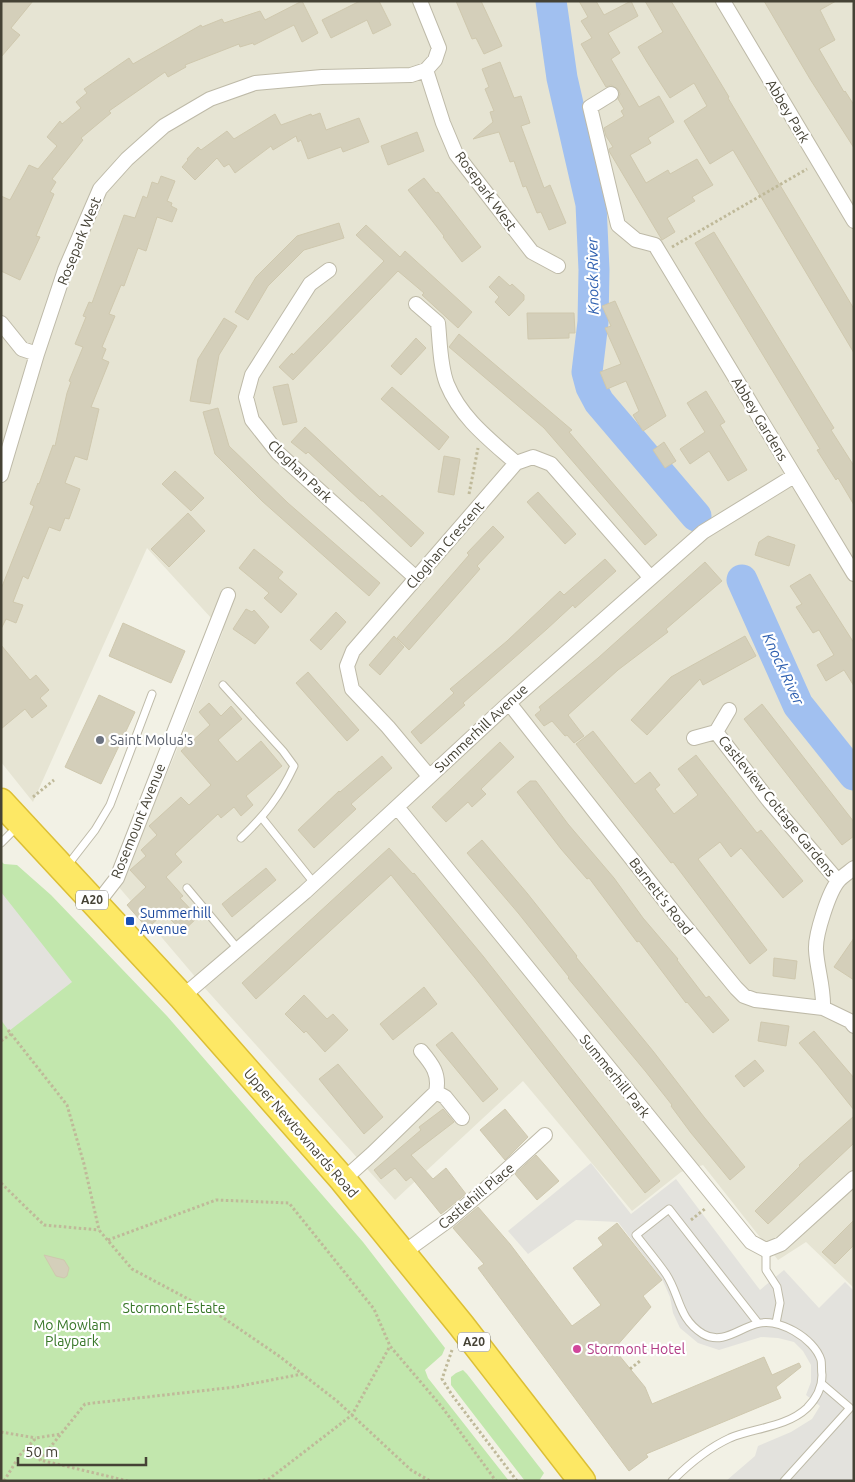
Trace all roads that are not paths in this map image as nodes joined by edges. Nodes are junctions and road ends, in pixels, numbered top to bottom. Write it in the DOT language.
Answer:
graph roads {
  1 [pos="420,1"];
  2 [pos="723,1"];
  3 [pos="426,70"];
  4 [pos="612,94"];
  5 [pos="854,221"];
  6 [pos="558,266"];
  7 [pos="329,270"];
  8 [pos="416,304"];
  9 [pos="1,323"];
  10 [pos="37,354"];
  11 [pos="516,463"];
  12 [pos="1,475"];
  13 [pos="794,476"];
  14 [pos="854,574"];
  15 [pos="650,577"];
  16 [pos="416,578"];
  17 [pos="228,595"];
  18 [pos="222,685"];
  19 [pos="152,694"];
  20 [pos="509,703"];
  21 [pos="729,710"];
  22 [pos="716,732"];
  23 [pos="694,738"];
  24 [pos="429,776"];
  25 [pos="1,802"];
  26 [pos="397,806"];
  27 [pos="262,818"];
  28 [pos="21,824"];
  29 [pos="241,838"];
  30 [pos="1,844"];
  31 [pos="854,868"];
  32 [pos="64,870"];
  33 [pos="838,881"];
  34 [pos="314,883"];
  35 [pos="187,888"];
  36 [pos="96,904"];
  37 [pos="238,949"];
  38 [pos="182,997"];
  39 [pos="823,1008"];
  40 [pos="854,1026"];
  41 [pos="421,1051"];
  42 [pos="436,1092"];
  43 [pos="462,1118"];
  44 [pos="545,1135"];
  45 [pos="854,1178"];
  46 [pos="343,1180"];
  47 [pos="766,1250"];
  48 [pos="403,1253"];
  49 [pos="758,1323"];
  50 [pos="776,1324"];
  51 [pos="822,1384"];
  52 [pos="582,1481"];
  53 [pos="672,1481"];
  54 [pos="784,1481"];
  1 -- 3 [label="street"];
  2 -- 5 [label="street, Abbey Park"];
  3 -- 6 [label="street, Rosepark West"];
  3 -- 10 [label="street, Rosepark West"];
  4 -- 13 [label="street, Abbey Gardens"];
  7 -- 16 [label="street, Cloghan Park"];
  8 -- 11 [label="street"];
  9 -- 10 [label="street"];
  10 -- 12 [label="street, Rosepark West"];
  11 -- 15 [label="street"];
  11 -- 16 [label="street, Cloghan Crescent"];
  13 -- 14 [label="street, Abbey Gardens"];
  13 -- 15 [label="street, Summerhill Avenue"];
  15 -- 20 [label="street, Summerhill Avenue"];
  16 -- 24 [label="street, Cloghan Crescent"];
  17 -- 36 [label="street, Rosemount Avenue"];
  18 -- 27 [label="lane"];
  19 -- 32 [label="lane"];
  20 -- 24 [label="street, Summerhill Avenue"];
  20 -- 39 [label="street, Barnett's Road"];
  21 -- 22 [label="street, Castleview Cottage Gardens"];
  22 -- 23 [label="street, Castleview Cottage Gardens"];
  22 -- 33 [label="street, Castleview Cottage Gardens"];
  24 -- 26 [label="street, Summerhill Avenue"];
  25 -- 28 [label="highway, Upper Newtownards Road / A20"];
  26 -- 34 [label="street, Summerhill Avenue"];
  26 -- 47 [label="street, Summerhill Park"];
  27 -- 29 [label="lane"];
  27 -- 34 [label="lane"];
  28 -- 30 [label="lane"];
  28 -- 32 [label="highway, Upper Newtownards Road / A20"];
  31 -- 33 [label="street, Castleview Cottage Gardens"];
  32 -- 36 [label="highway, Upper Newtownards Road / A20"];
  33 -- 39 [label="street, Castleview Cottage Gardens"];
  34 -- 37 [label="street, Summerhill Avenue"];
  35 -- 37 [label="lane"];
  36 -- 38 [label="highway, Upper Newtownards Road / A20"];
  37 -- 38 [label="street, Summerhill Avenue"];
  38 -- 46 [label="highway, Upper Newtownards Road / A20"];
  39 -- 40 [label="street, Barnett's Road"];
  41 -- 42 [label="street"];
  42 -- 43 [label="street"];
  42 -- 46 [label="street"];
  44 -- 48 [label="street, Castlehill Place"];
  45 -- 47 [label="street"];
  46 -- 48 [label="highway, Upper Newtownards Road / A20"];
  47 -- 50 [label="lane"];
  48 -- 52 [label="highway, Upper Newtownards Road / A20"];
  49 -- 49 [label="lane"];
  49 -- 50 [label="lane"];
  50 -- 51 [label="lane"];
  51 -- 53 [label="lane"];
  51 -- 54 [label="lane"];
}
